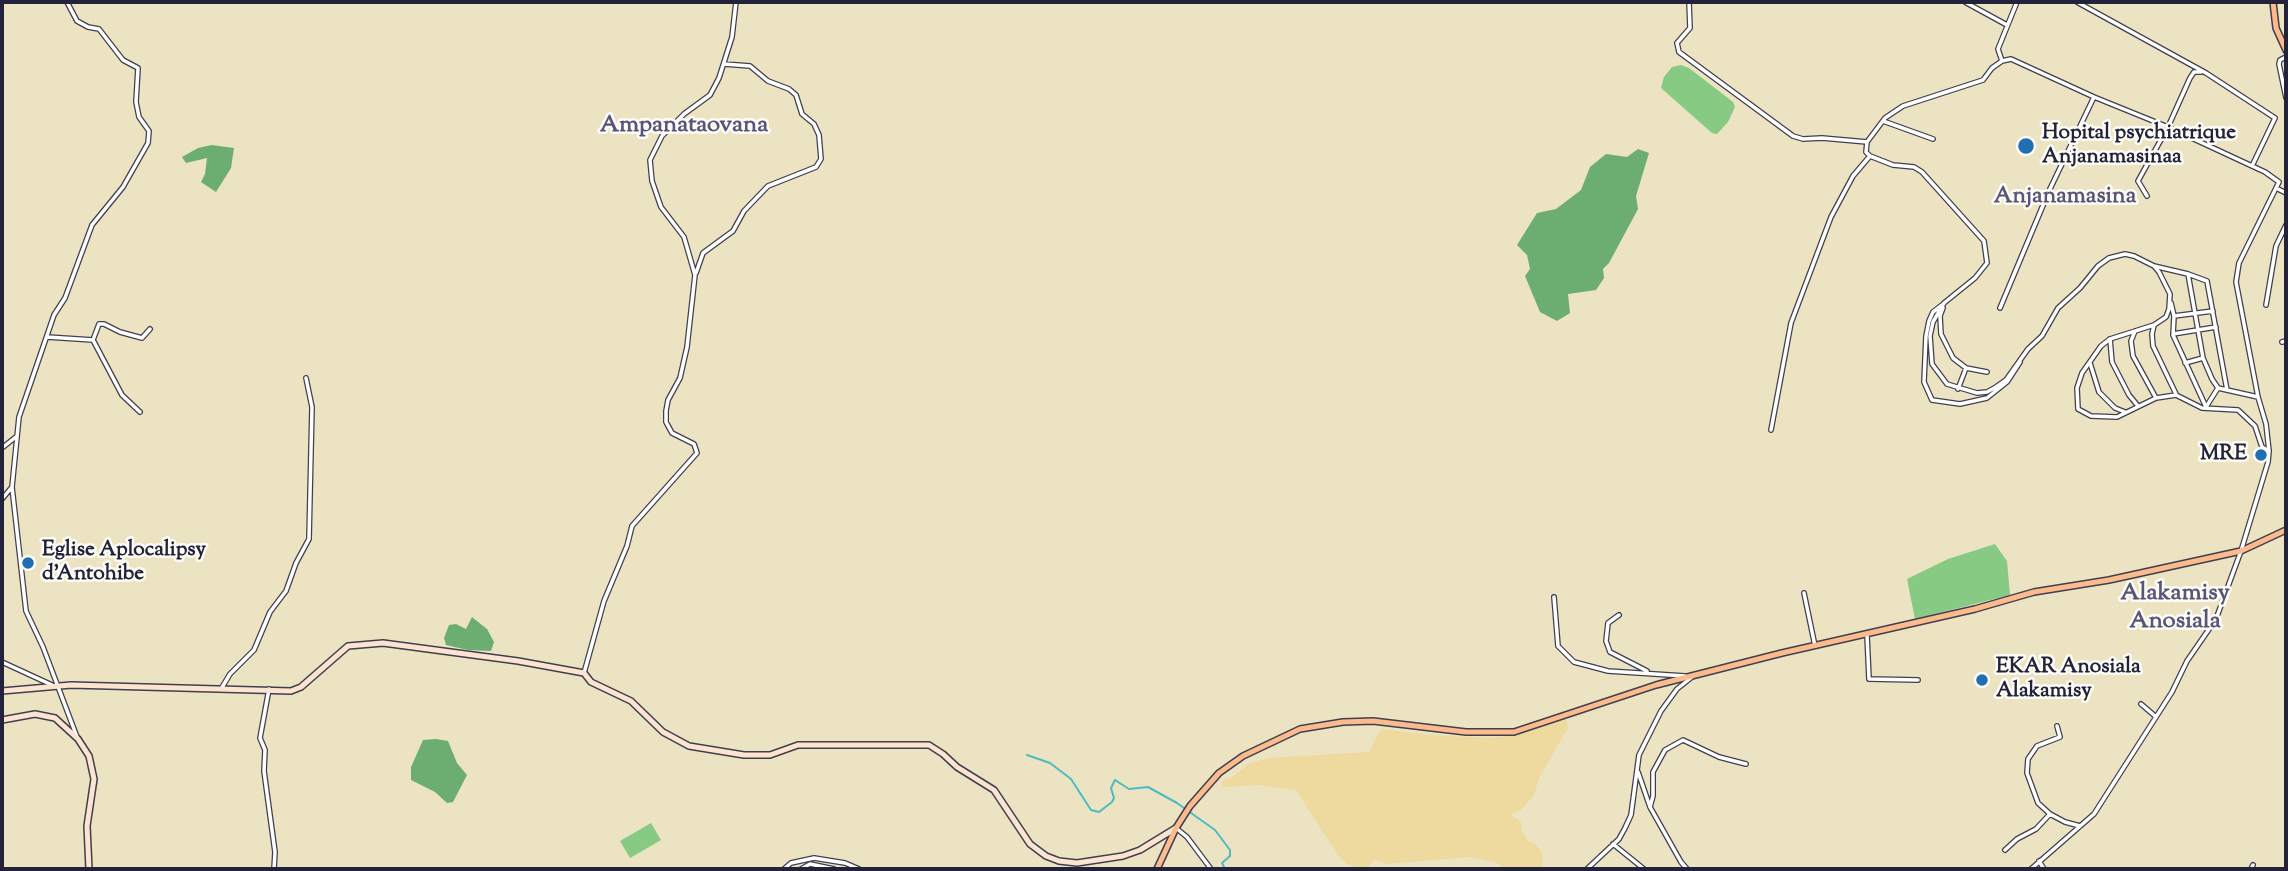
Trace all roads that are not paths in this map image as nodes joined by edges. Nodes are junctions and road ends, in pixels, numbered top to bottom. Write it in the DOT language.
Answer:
graph roads {
  1 [pos="67,2"];
  2 [pos="736,2"];
  3 [pos="1689,2"];
  4 [pos="1965,2"];
  5 [pos="2017,2"];
  6 [pos="2077,2"];
  7 [pos="2273,2"];
  8 [pos="2007,25"];
  9 [pos="2286,50"];
  10 [pos="2286,57"];
  11 [pos="2002,61"];
  12 [pos="724,64"];
  13 [pos="2206,73"];
  14 [pos="2094,97"];
  15 [pos="2286,98"];
  16 [pos="1883,121"];
  17 [pos="2168,127"];
  18 [pos="1933,139"];
  19 [pos="1867,142"];
  20 [pos="1870,156"];
  21 [pos="2252,166"];
  22 [pos="2276,188"];
  23 [pos="2286,193"];
  24 [pos="2147,196"];
  25 [pos="2286,225"];
  26 [pos="2154,266"];
  27 [pos="2188,274"];
  28 [pos="695,275"];
  29 [pos="2169,294"];
  30 [pos="1944,303"];
  31 [pos="2266,305"];
  32 [pos="2000,307"];
  33 [pos="2213,311"];
  34 [pos="2195,313"];
  35 [pos="2174,316"];
  36 [pos="2154,325"];
  37 [pos="2216,327"];
  38 [pos="150,328"];
  39 [pos="2197,330"];
  40 [pos="2135,331"];
  41 [pos="2173,335"];
  42 [pos="47,337"];
  43 [pos="2110,339"];
  44 [pos="93,340"];
  45 [pos="2203,358"];
  46 [pos="2020,360"];
  47 [pos="2090,363"];
  48 [pos="2185,363"];
  49 [pos="1966,368"];
  50 [pos="1987,372"];
  51 [pos="306,378"];
  52 [pos="2218,388"];
  53 [pos="1958,389"];
  54 [pos="2227,390"];
  55 [pos="2176,395"];
  56 [pos="2258,397"];
  57 [pos="2156,398"];
  58 [pos="2138,406"];
  59 [pos="2206,407"];
  60 [pos="140,412"];
  61 [pos="2128,412"];
  62 [pos="1771,430"];
  63 [pos="17,436"];
  64 [pos="2,448"];
  65 [pos="2269,452"];
  66 [pos="12,487"];
  67 [pos="2,499"];
  68 [pos="2286,530"];
  69 [pos="2241,551"];
  70 [pos="1804,593"];
  71 [pos="1554,597"];
  72 [pos="1619,615"];
  73 [pos="1867,635"];
  74 [pos="1815,647"];
  75 [pos="2,662"];
  76 [pos="1650,672"];
  77 [pos="584,673"];
  78 [pos="1694,676"];
  79 [pos="1918,680"];
  80 [pos="57,687"];
  81 [pos="221,689"];
  82 [pos="269,690"];
  83 [pos="2,691"];
  84 [pos="2141,704"];
  85 [pos="2155,716"];
  86 [pos="2,720"];
  87 [pos="2057,726"];
  88 [pos="78,739"];
  89 [pos="1746,764"];
  90 [pos="1637,769"];
  91 [pos="1650,807"];
  92 [pos="2050,814"];
  93 [pos="2080,826"];
  94 [pos="1176,828"];
  95 [pos="1613,844"];
  96 [pos="2005,850"];
  97 [pos="2039,861"];
  98 [pos="89,869"];
  99 [pos="274,869"];
  100 [pos="784,869"];
  101 [pos="801,869"];
  102 [pos="834,869"];
  103 [pos="859,869"];
  104 [pos="1157,869"];
  105 [pos="1211,869"];
  106 [pos="1587,869"];
  107 [pos="1644,869"];
  108 [pos="1687,869"];
  109 [pos="2031,869"];
  110 [pos="2044,869"];
  1 -- 42 [label="street"];
  2 -- 12 [label="street"];
  3 -- 19 [label="street"];
  4 -- 8 [label="street"];
  5 -- 8 [label="street"];
  6 -- 13 [label="street"];
  7 -- 9 [label="main road"];
  8 -- 11 [label="street"];
  10 -- 15 [label="street"];
  11 -- 14 [label="street"];
  11 -- 16 [label="street"];
  12 -- 28 [label="street"];
  12 -- 28 [label="street"];
  13 -- 17 [label="street"];
  13 -- 21 [label="street"];
  14 -- 17 [label="street"];
  14 -- 32 [label="street"];
  16 -- 18 [label="street"];
  16 -- 19 [label="street"];
  17 -- 21 [label="street"];
  17 -- 24 [label="street"];
  19 -- 20 [label="street"];
  20 -- 30 [label="street"];
  20 -- 62 [label="street"];
  21 -- 22 [label="street"];
  22 -- 23 [label="street"];
  22 -- 56 [label="street"];
  25 -- 31 [label="street"];
  26 -- 27 [label="street"];
  26 -- 29 [label="street"];
  26 -- 46 [label="street"];
  27 -- 33 [label="street"];
  27 -- 34 [label="street"];
  28 -- 77 [label="street"];
  29 -- 35 [label="street"];
  29 -- 36 [label="street"];
  30 -- 46 [label="street"];
  30 -- 49 [label="street"];
  30 -- 53 [label="street"];
  33 -- 34 [label="street"];
  33 -- 37 [label="street"];
  34 -- 35 [label="street"];
  34 -- 39 [label="street"];
  35 -- 41 [label="street"];
  36 -- 40 [label="street"];
  36 -- 55 [label="street"];
  37 -- 39 [label="street"];
  37 -- 54 [label="street"];
  38 -- 44 [label="street"];
  39 -- 41 [label="street"];
  39 -- 45 [label="street"];
  40 -- 43 [label="street"];
  40 -- 57 [label="street"];
  41 -- 48 [label="street"];
  42 -- 44 [label="street"];
  42 -- 63 [label="street"];
  43 -- 47 [label="street"];
  43 -- 58 [label="street"];
  44 -- 60 [label="street"];
  45 -- 48 [label="street"];
  45 -- 52 [label="street"];
  46 -- 53 [label="street"];
  47 -- 61 [label="street"];
  47 -- 61 [label="street"];
  48 -- 59 [label="street"];
  49 -- 50 [label="street"];
  49 -- 53 [label="street"];
  51 -- 81 [label="street"];
  52 -- 54 [label="street"];
  52 -- 59 [label="street"];
  54 -- 56 [label="street"];
  55 -- 57 [label="street"];
  55 -- 59 [label="street"];
  56 -- 65 [label="street"];
  57 -- 58 [label="street"];
  58 -- 61 [label="street"];
  59 -- 65 [label="street"];
  63 -- 64 [label="street"];
  63 -- 66 [label="street"];
  65 -- 69 [label="street"];
  66 -- 67 [label="street"];
  66 -- 80 [label="street"];
  68 -- 69 [label="main road"];
  69 -- 73 [label="main road"];
  69 -- 85 [label="street"];
  70 -- 74 [label="street"];
  71 -- 76 [label="street"];
  72 -- 76 [label="street"];
  73 -- 74 [label="main road"];
  73 -- 79 [label="street"];
  74 -- 78 [label="main road"];
  75 -- 80 [label="street"];
  76 -- 78 [label="street"];
  77 -- 82 [label="street"];
  77 -- 94 [label="street"];
  78 -- 90 [label="street"];
  78 -- 94 [label="main road"];
  80 -- 81 [label="street"];
  80 -- 83 [label="street"];
  80 -- 88 [label="street"];
  81 -- 82 [label="street"];
  82 -- 99 [label="street"];
  84 -- 85 [label="street"];
  85 -- 93 [label="street"];
  86 -- 88 [label="street"];
  87 -- 92 [label="street"];
  88 -- 98 [label="street"];
  89 -- 91 [label="street"];
  90 -- 91 [label="street"];
  90 -- 95 [label="street"];
  91 -- 108 [label="street"];
  92 -- 93 [label="street"];
  92 -- 96 [label="street"];
  93 -- 97 [label="street"];
  94 -- 104 [label="main road"];
  94 -- 105 [label="street"];
  95 -- 106 [label="street"];
  95 -- 107 [label="street"];
  97 -- 109 [label="street"];
  97 -- 110 [label="street"];
  100 -- 103 [label="street"];
  101 -- 102 [label="street"];
}
